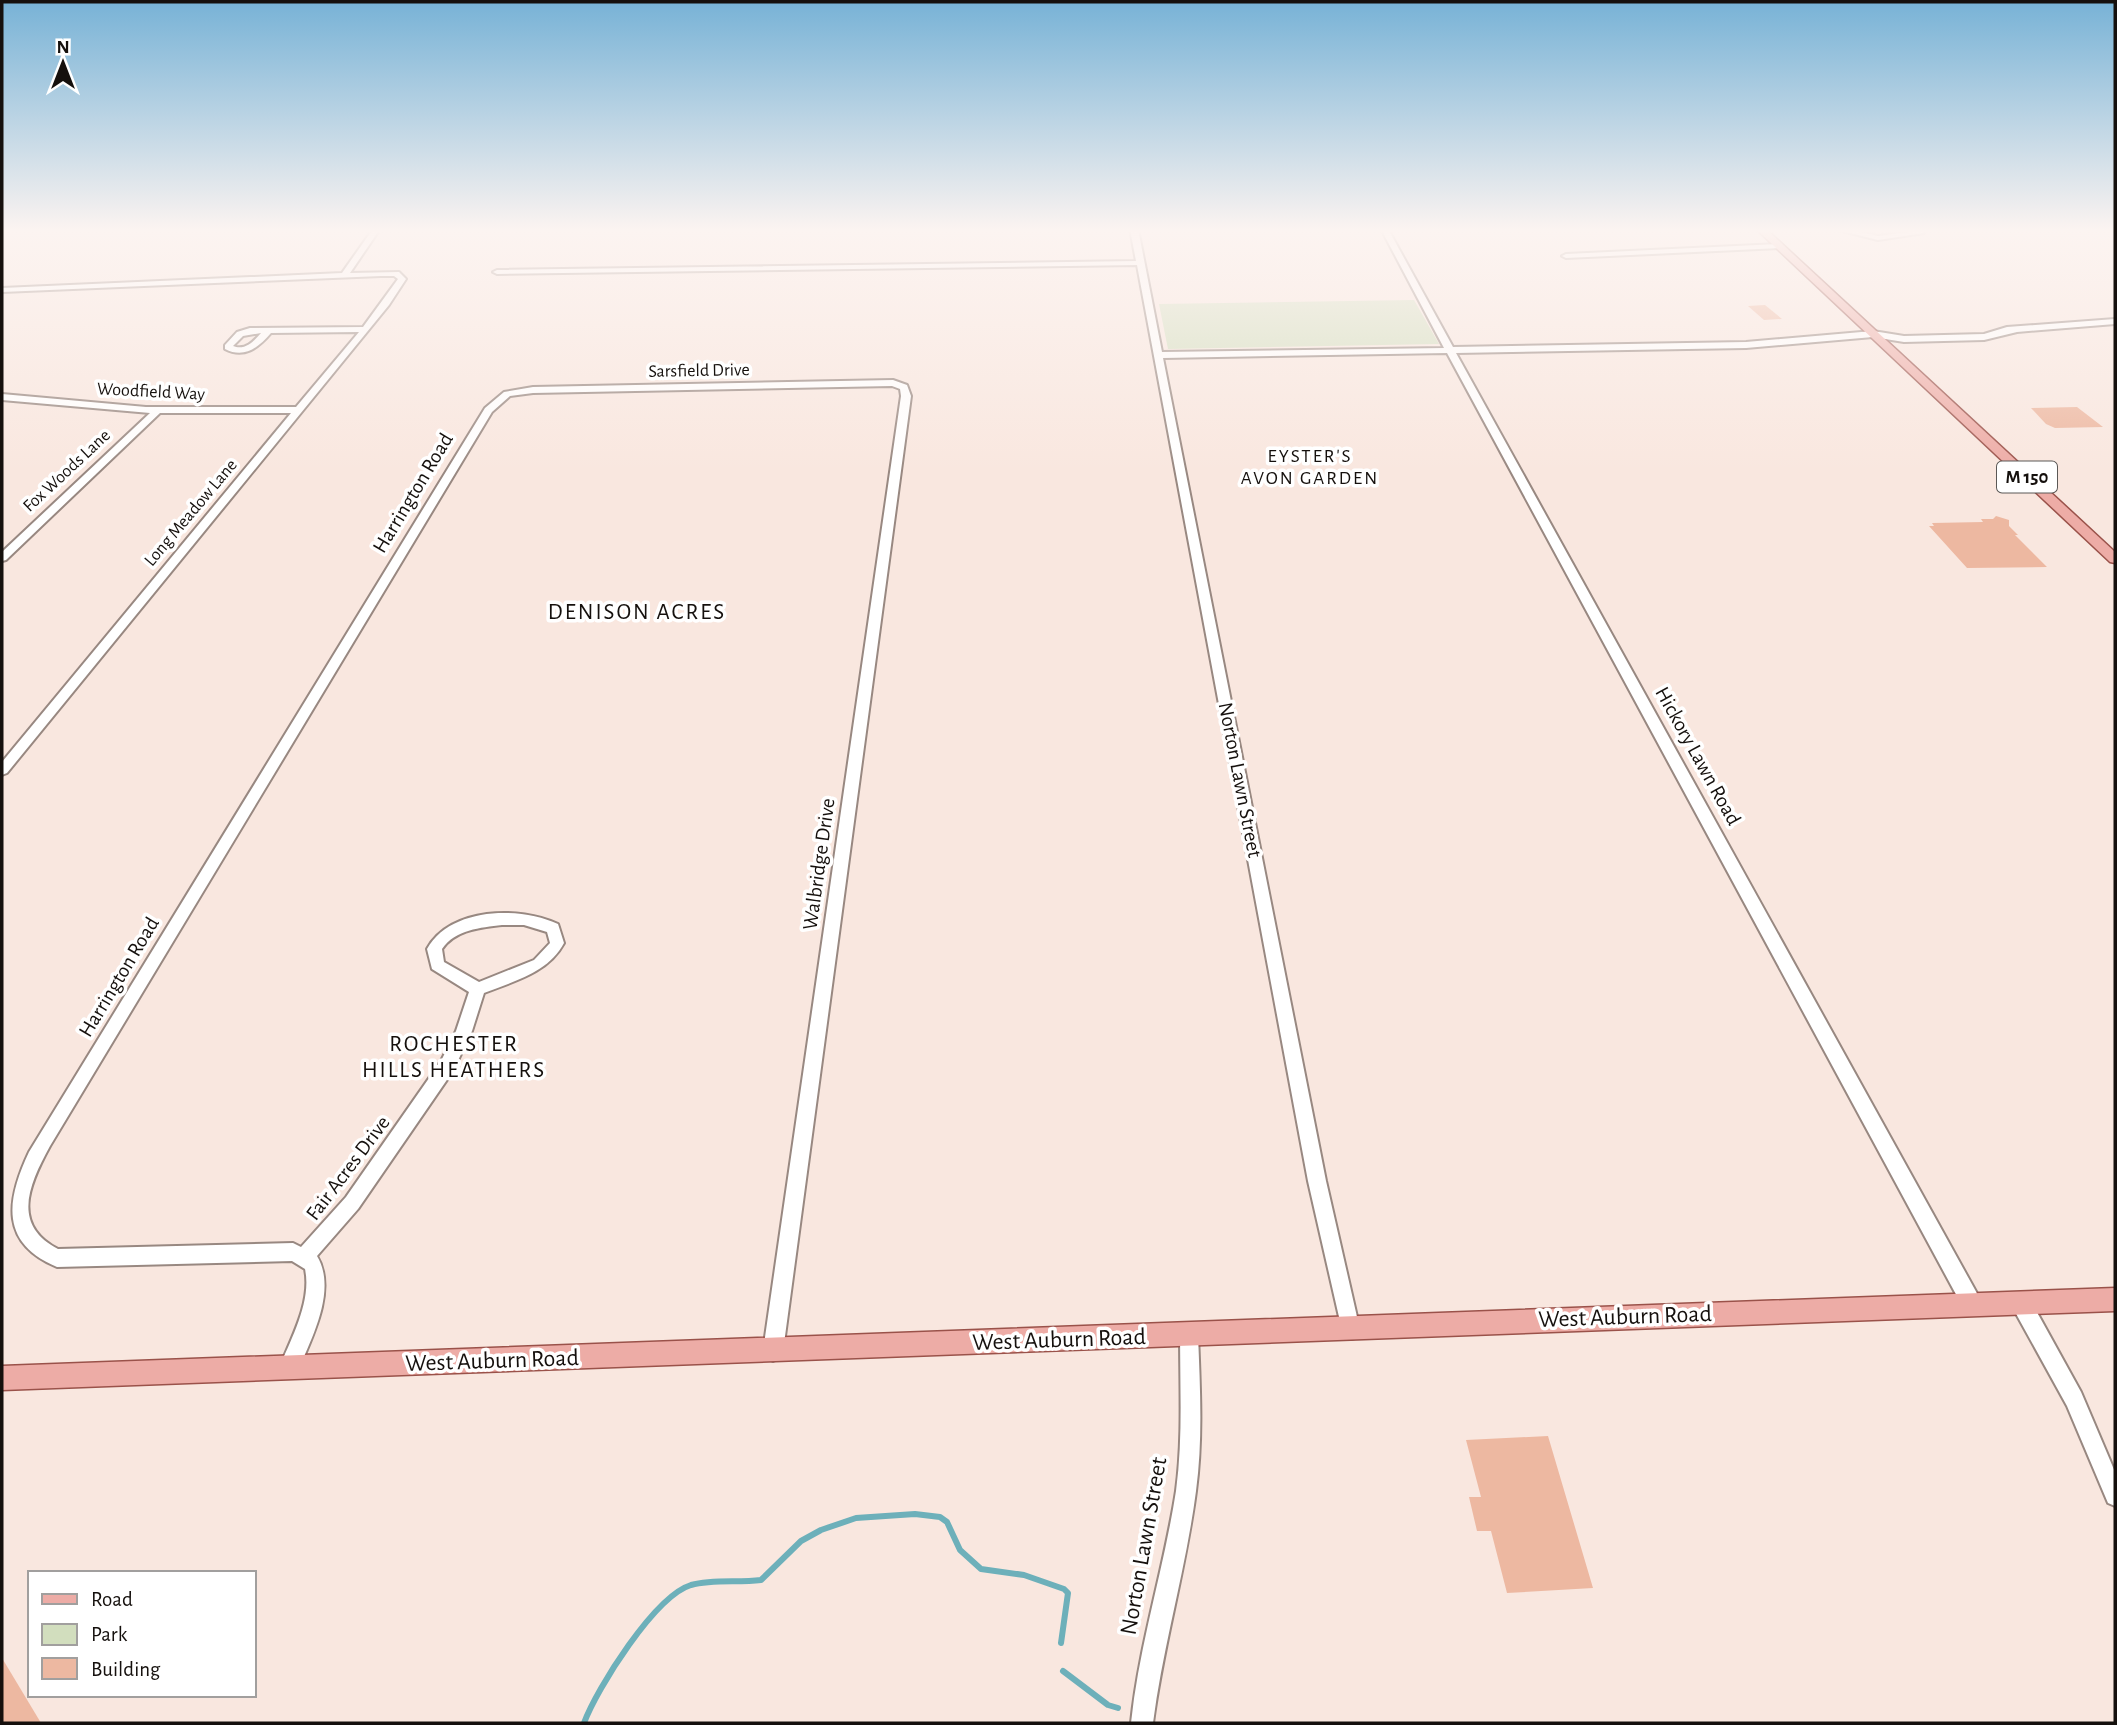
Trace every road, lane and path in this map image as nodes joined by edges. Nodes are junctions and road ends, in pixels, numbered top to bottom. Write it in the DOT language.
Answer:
graph roads {
  1 [pos="381,310"];
  2 [pos="1150,310"];
  3 [pos="1429,310"];
  4 [pos="1847,310"];
  5 [pos="2115,321"];
  6 [pos="365,329"];
  7 [pos="268,331"];
  8 [pos="1873,334"];
  9 [pos="1451,350"];
  10 [pos="1159,355"];
  11 [pos="901,385"];
  12 [pos="3,398"];
  13 [pos="499,398"];
  14 [pos="299,410"];
  15 [pos="157,411"];
  16 [pos="2,558"];
  17 [pos="2115,559"];
  18 [pos="2,748"];
  19 [pos="20,748"];
  20 [pos="2,770"];
  21 [pos="478,989"];
  22 [pos="304,1257"];
  23 [pos="2115,1299"];
  24 [pos="2021,1303"];
  25 [pos="1972,1304"];
  26 [pos="1351,1330"];
  27 [pos="1189,1335"];
  28 [pos="773,1351"];
  29 [pos="289,1368"];
  30 [pos="2,1378"];
  31 [pos="2115,1496"];
  32 [pos="1142,1723"];
  1 -- 6 [label="street, Long Meadow Lane"];
  2 -- 10 [label="street, Norton Lawn Street"];
  3 -- 9 [label="street, Hickory Lawn Road"];
  4 -- 8 [label="main road, M 150"];
  5 -- 8 [label="street"];
  6 -- 7 [label="street"];
  6 -- 14 [label="street, Long Meadow Lane"];
  8 -- 9 [label="street"];
  8 -- 17 [label="main road, M 150"];
  9 -- 10 [label="street"];
  9 -- 25 [label="street, Hickory Lawn Road"];
  10 -- 26 [label="street, Norton Lawn Street"];
  11 -- 13 [label="street, Sarsfield Drive"];
  11 -- 28 [label="street, Walbridge Drive"];
  12 -- 15 [label="street, Woodfield Way"];
  13 -- 22 [label="street, Harrington Road"];
  14 -- 15 [label="street, Woodfield Way"];
  14 -- 19 [label="street, Long Meadow Lane"];
  15 -- 16 [label="street, Fox Woods Lane"];
  18 -- 19 [label="street"];
  19 -- 20 [label="street, Long Meadow Lane"];
  21 -- 21 [label="street"];
  21 -- 22 [label="street, Fair Acres Drive"];
  22 -- 29 [label="street"];
  23 -- 24 [label="main road, West Auburn Road"];
  24 -- 25 [label="main road, West Auburn Road"];
  24 -- 31 [label="street"];
  25 -- 26 [label="main road, West Auburn Road"];
  26 -- 27 [label="main road, West Auburn Road"];
  27 -- 28 [label="main road, West Auburn Road"];
  27 -- 32 [label="street, Norton Lawn Street"];
  28 -- 29 [label="main road, West Auburn Road"];
  29 -- 30 [label="main road, West Auburn Road"];
}
